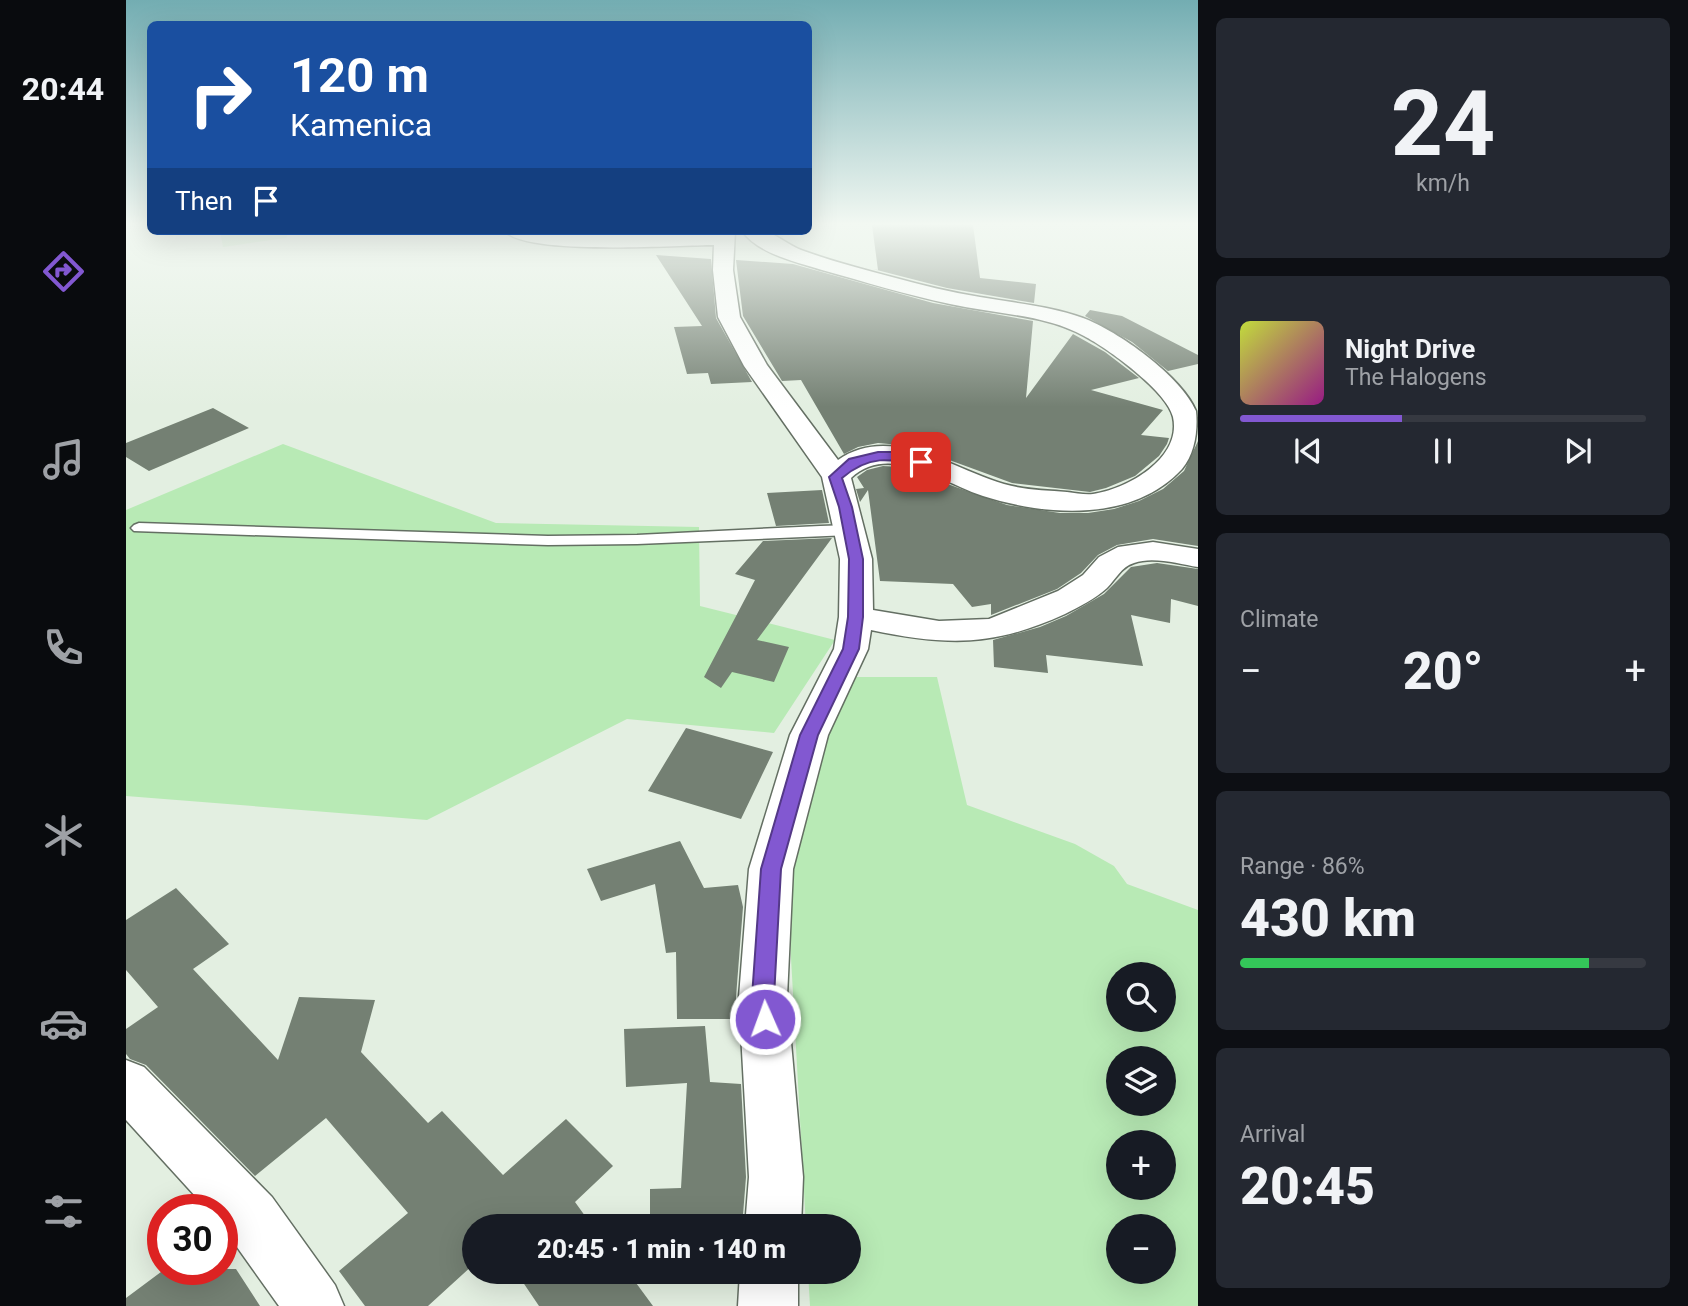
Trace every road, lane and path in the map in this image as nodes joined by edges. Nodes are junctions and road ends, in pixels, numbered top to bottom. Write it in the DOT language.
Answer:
graph roads {
  1 [pos="725,286"];
  2 [pos="903,286"];
  3 [pos="1188,462"];
  4 [pos="836,477"];
  5 [pos="139,528"];
  6 [pos="850,530"];
  7 [pos="1198,558"];
  8 [pos="856,617"];
  9 [pos="126,1084"];
  10 [pos="774,1214"];
  11 [pos="769,1284"];
  12 [pos="314,1306"];
  13 [pos="768,1306"];
  1 -- 4 [label="street"];
  2 -- 3 [label="street"];
  3 -- 4 [label="street"];
  4 -- 6 [label="street"];
  5 -- 6 [label="lane"];
  6 -- 8 [label="street"];
  7 -- 8 [label="street"];
  8 -- 10 [label="street"];
  9 -- 12 [label="street"];
  11 -- 13 [label="street"];
}
